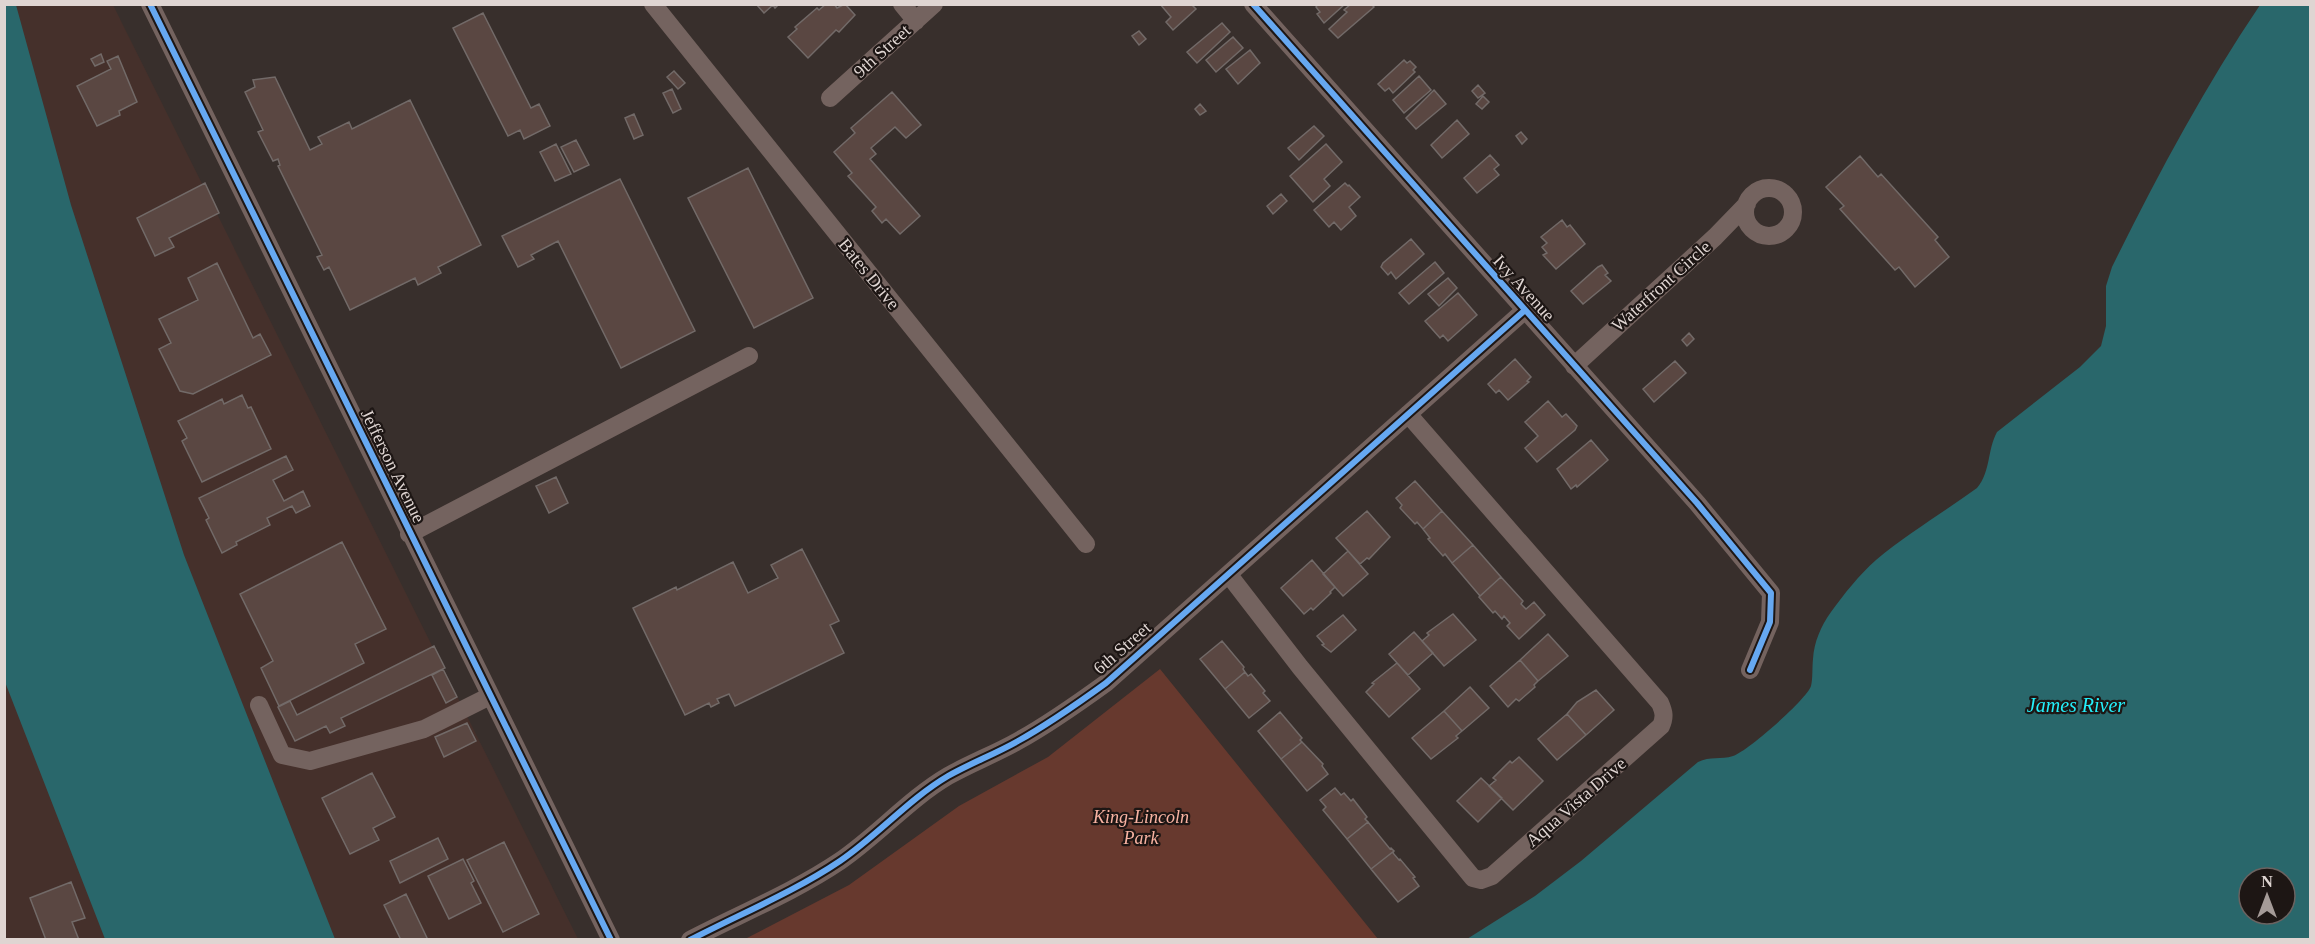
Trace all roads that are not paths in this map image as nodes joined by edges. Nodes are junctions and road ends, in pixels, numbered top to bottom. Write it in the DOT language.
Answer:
graph roads {
  1 [pos="150,4"];
  2 [pos="653,4"];
  3 [pos="902,4"];
  4 [pos="934,4"];
  5 [pos="1253,4"];
  6 [pos="916,21"];
  7 [pos="830,98"];
  8 [pos="1747,204"];
  9 [pos="1524,311"];
  10 [pos="749,356"];
  11 [pos="1574,366"];
  12 [pos="1408,414"];
  13 [pos="409,534"];
  14 [pos="1086,544"];
  15 [pos="1229,575"];
  16 [pos="1750,670"];
  17 [pos="490,696"];
  18 [pos="259,705"];
  19 [pos="611,939"];
  20 [pos="690,939"];
  1 -- 13 [label="street, Jefferson Avenue"];
  2 -- 14 [label="street, Bates Drive"];
  3 -- 6 [label="street"];
  4 -- 6 [label="street, 9th Street"];
  5 -- 9 [label="street, Ivy Avenue"];
  6 -- 7 [label="street, 9th Street"];
  8 -- 11 [label="street, Waterfront Circle"];
  9 -- 11 [label="street, Ivy Avenue"];
  9 -- 12 [label="street, 6th Street"];
  10 -- 13 [label="street"];
  11 -- 16 [label="street, Ivy Avenue"];
  12 -- 15 [label="street, 6th Street"];
  12 -- 15 [label="street, Aqua Vista Drive"];
  13 -- 17 [label="street, Jefferson Avenue"];
  15 -- 20 [label="street, 6th Street"];
  17 -- 18 [label="street"];
  17 -- 19 [label="street, Jefferson Avenue"];
}
